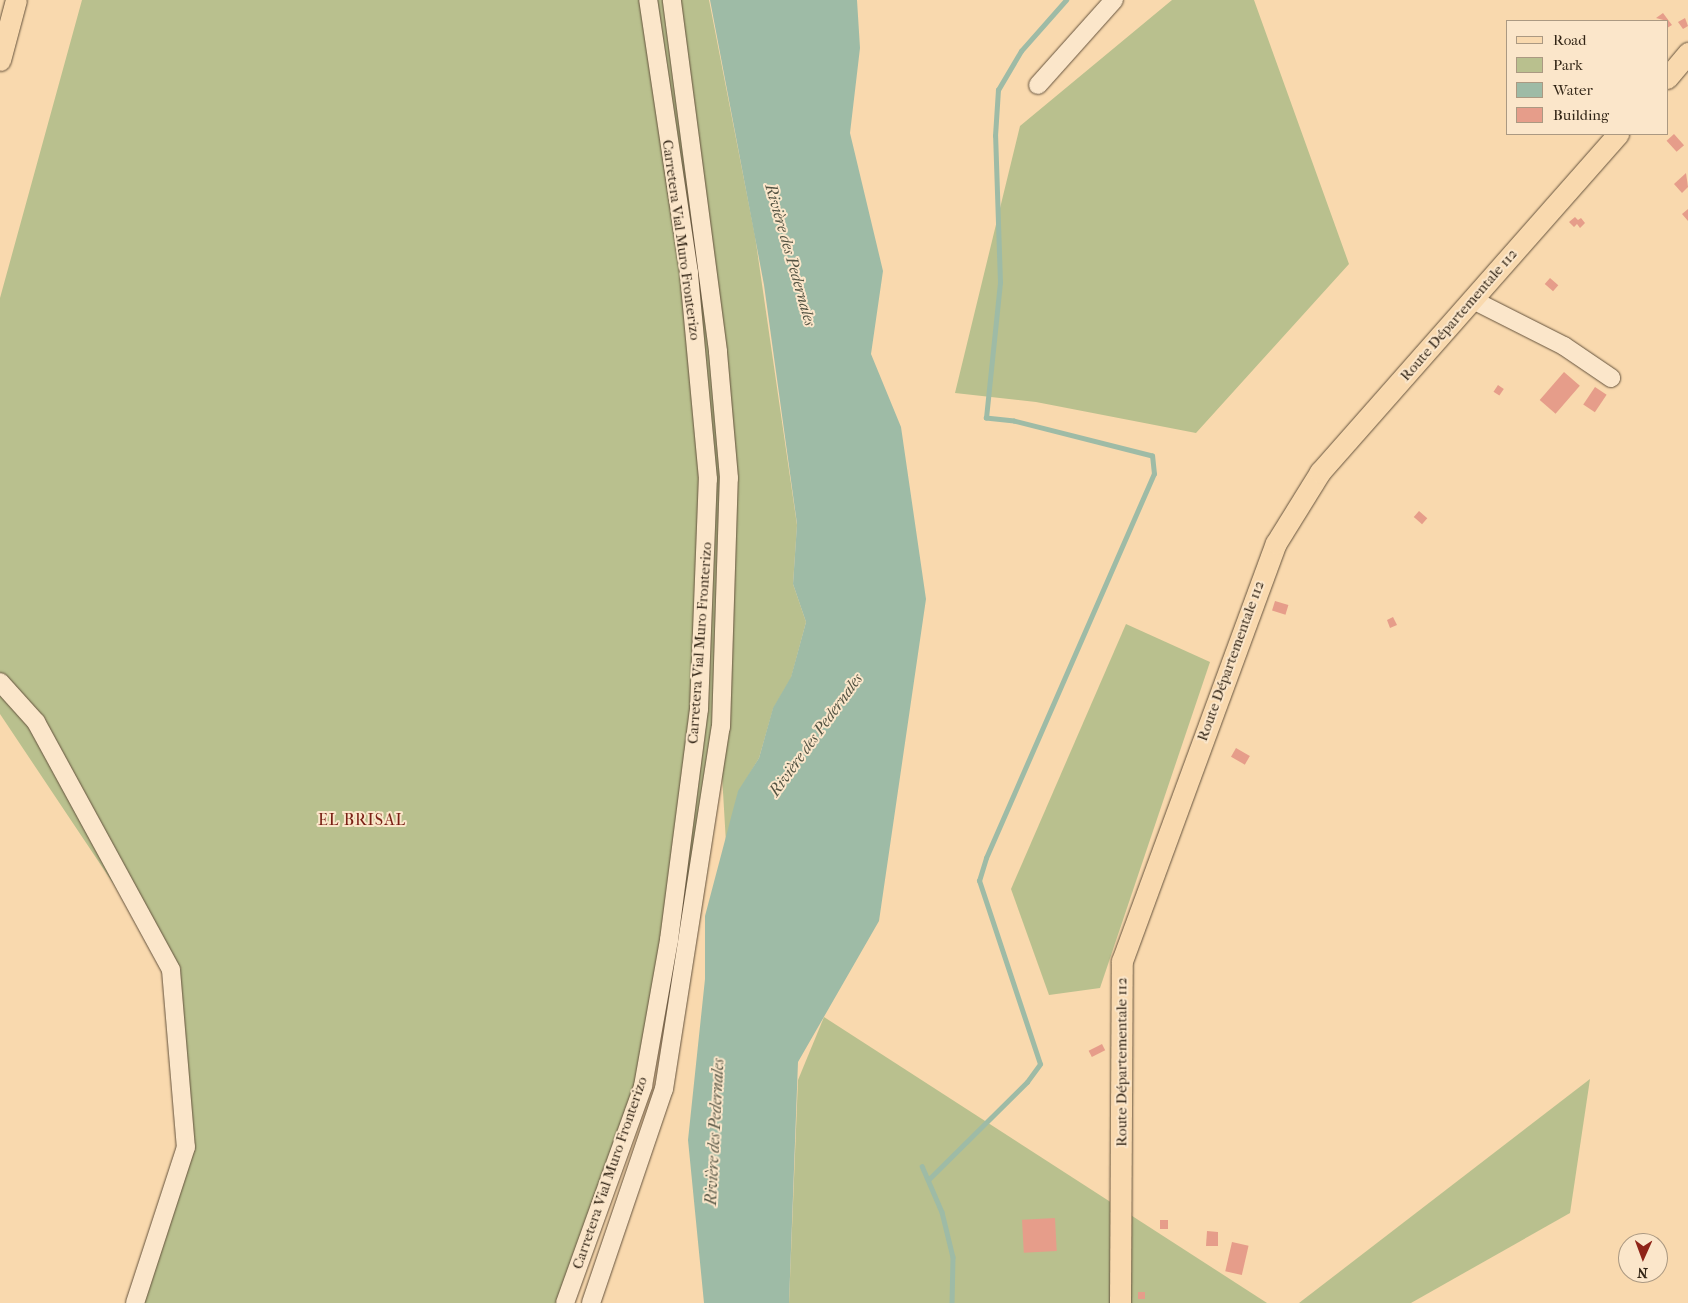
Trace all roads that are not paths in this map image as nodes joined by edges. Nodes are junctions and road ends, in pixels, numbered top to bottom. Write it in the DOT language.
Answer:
graph roads {
  1 [pos="16,0"];
  2 [pos="648,0"];
  3 [pos="672,0"];
  4 [pos="1114,0"];
  5 [pos="1688,54"];
  6 [pos="0,60"];
  7 [pos="1668,77"];
  8 [pos="1038,85"];
  9 [pos="1617,135"];
  10 [pos="1473,300"];
  11 [pos="1611,378"];
  12 [pos="0,682"];
  13 [pos="135,1303"];
  14 [pos="565,1303"];
  15 [pos="590,1303"];
  16 [pos="1120,1303"];
  1 -- 6 [label="main road"];
  2 -- 14 [label="street, Carretera Vial Muro Fronterizo"];
  3 -- 15 [label="street, Carretera Vial Muro Fronterizo"];
  4 -- 8 [label="street"];
  5 -- 7 [label="main road"];
  9 -- 10 [label="main road, Route Départementale 112"];
  10 -- 11 [label="street"];
  10 -- 16 [label="main road, Route Départementale 112"];
  12 -- 13 [label="street"];
}
